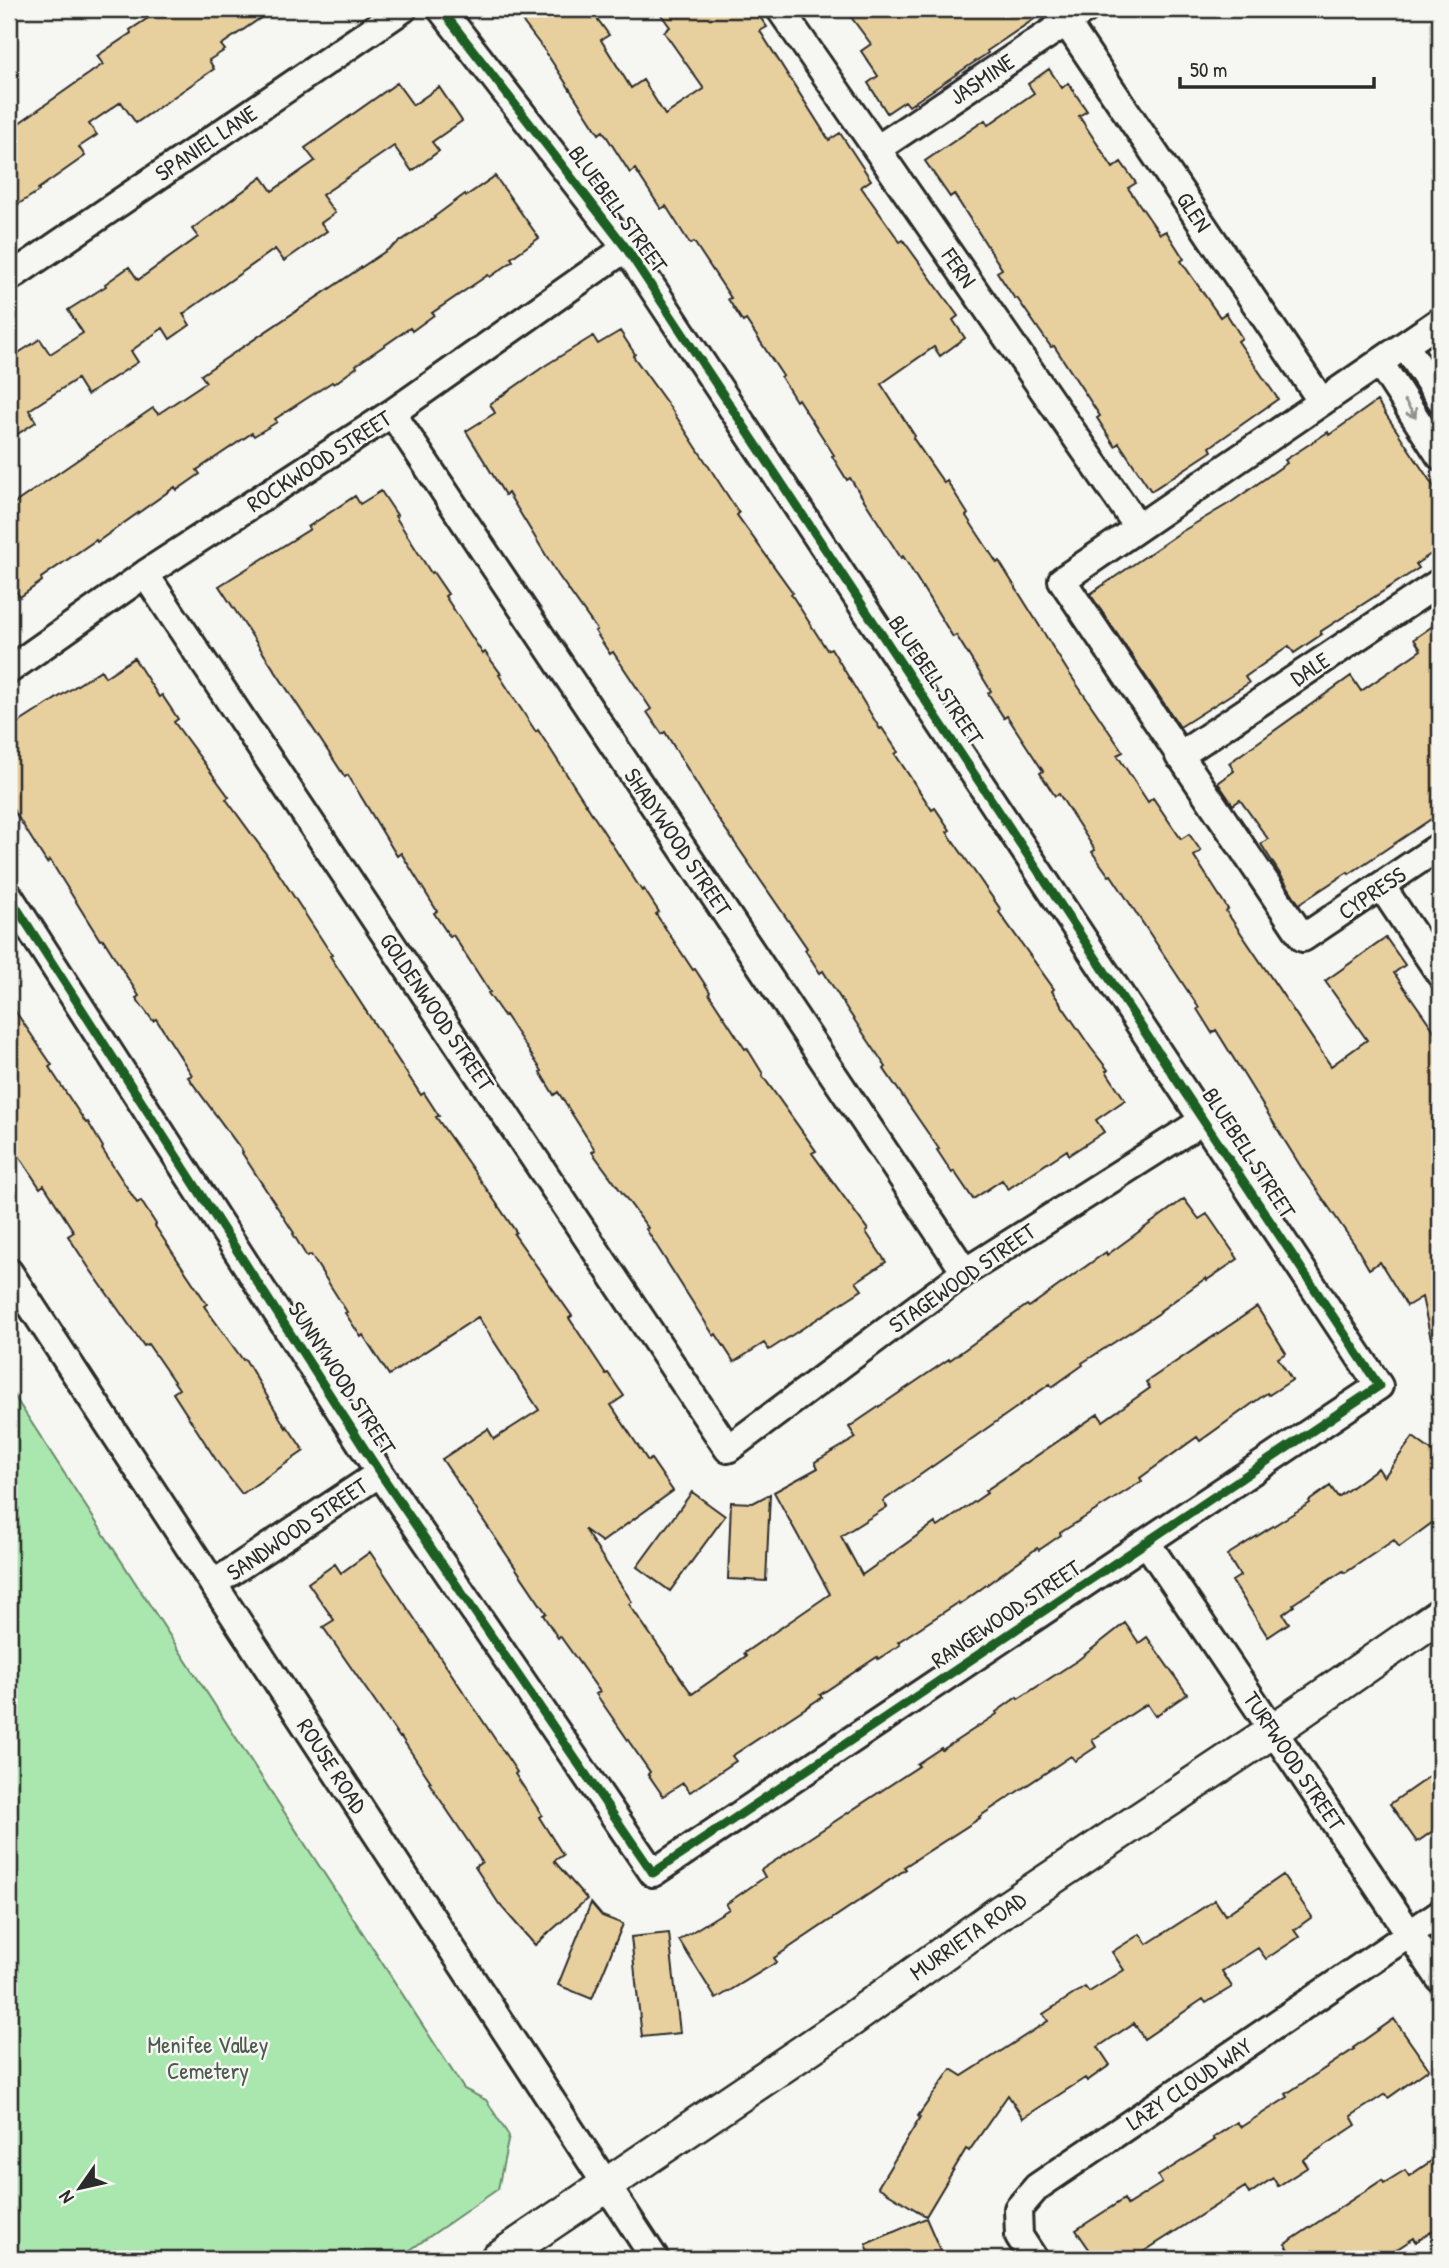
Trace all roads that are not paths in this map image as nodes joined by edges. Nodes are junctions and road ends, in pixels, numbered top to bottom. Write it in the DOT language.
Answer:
graph roads {
  1 [pos="403,9"];
  2 [pos="441,9"];
  3 [pos="780,9"];
  4 [pos="1076,16"];
  5 [pos="877,149"];
  6 [pos="626,248"];
  7 [pos="9,278"];
  8 [pos="1440,321"];
  9 [pos="1405,345"];
  10 [pos="1380,363"];
  11 [pos="1440,399"];
  12 [pos="1322,402"];
  13 [pos="392,413"];
  14 [pos="1440,456"];
  15 [pos="1138,527"];
  16 [pos="145,574"];
  17 [pos="1440,582"];
  18 [pos="9,670"];
  19 [pos="1179,757"];
  20 [pos="1440,846"];
  21 [pos="1382,887"];
  22 [pos="9,896"];
  23 [pos="1440,974"];
  24 [pos="1204,1120"];
  25 [pos="9,1272"];
  26 [pos="965,1272"];
  27 [pos="1379,1386"];
  28 [pos="728,1449"];
  29 [pos="380,1473"];
  30 [pos="1147,1543"];
  31 [pos="213,1584"];
  32 [pos="1440,1615"];
  33 [pos="1274,1730"];
  34 [pos="653,1873"];
  35 [pos="1440,1913"];
  36 [pos="1411,1933"];
  37 [pos="1440,1979"];
  38 [pos="606,2186"];
  39 [pos="497,2259"];
  40 [pos="655,2259"];
  41 [pos="1034,2259"];
  1 -- 7 [label="street, SPANIEL LANE"];
  2 -- 6 [label="street, BLUEBELL STREET"];
  3 -- 5 [label="street, FERN"];
  4 -- 5 [label="street, JASMINE"];
  4 -- 12 [label="street, GLEN"];
  5 -- 15 [label="street, FERN"];
  6 -- 13 [label="street, ROCKWOOD STREET"];
  6 -- 24 [label="street, BLUEBELL STREET"];
  8 -- 9 [label="street"];
  9 -- 10 [label="street"];
  9 -- 11 [label="street"];
  10 -- 12 [label="street"];
  10 -- 14 [label="street, one-way"];
  12 -- 15 [label="street"];
  13 -- 16 [label="street, ROCKWOOD STREET"];
  13 -- 26 [label="street, SHADYWOOD STREET"];
  15 -- 19 [label="street"];
  16 -- 18 [label="street, ROCKWOOD STREET"];
  16 -- 28 [label="street, GOLDENWOOD STREET"];
  17 -- 19 [label="street, DALE"];
  19 -- 21 [label="street, CYPRESS"];
  20 -- 21 [label="street, CYPRESS"];
  21 -- 23 [label="street"];
  22 -- 29 [label="street, SUNNYWOOD STREET"];
  24 -- 26 [label="street, STAGEWOOD STREET"];
  24 -- 27 [label="street, BLUEBELL STREET"];
  25 -- 31 [label="street, ROUSE ROAD"];
  26 -- 28 [label="street, STAGEWOOD STREET"];
  27 -- 30 [label="street, RANGEWOOD STREET"];
  29 -- 31 [label="street, SANDWOOD STREET"];
  29 -- 34 [label="street, SUNNYWOOD STREET"];
  30 -- 33 [label="street, TURFWOOD STREET"];
  30 -- 34 [label="street, RANGEWOOD STREET"];
  31 -- 38 [label="street, ROUSE ROAD"];
  32 -- 33 [label="main road, MURRIETA ROAD"];
  33 -- 36 [label="street, TURFWOOD STREET"];
  33 -- 38 [label="main road, MURRIETA ROAD"];
  35 -- 36 [label="street, LAZY CLOUD WAY"];
  36 -- 37 [label="street, TURFWOOD STREET"];
  36 -- 41 [label="street, LAZY CLOUD WAY"];
  38 -- 39 [label="main road, MURRIETA ROAD"];
  38 -- 40 [label="street, ROUSE ROAD"];
}
